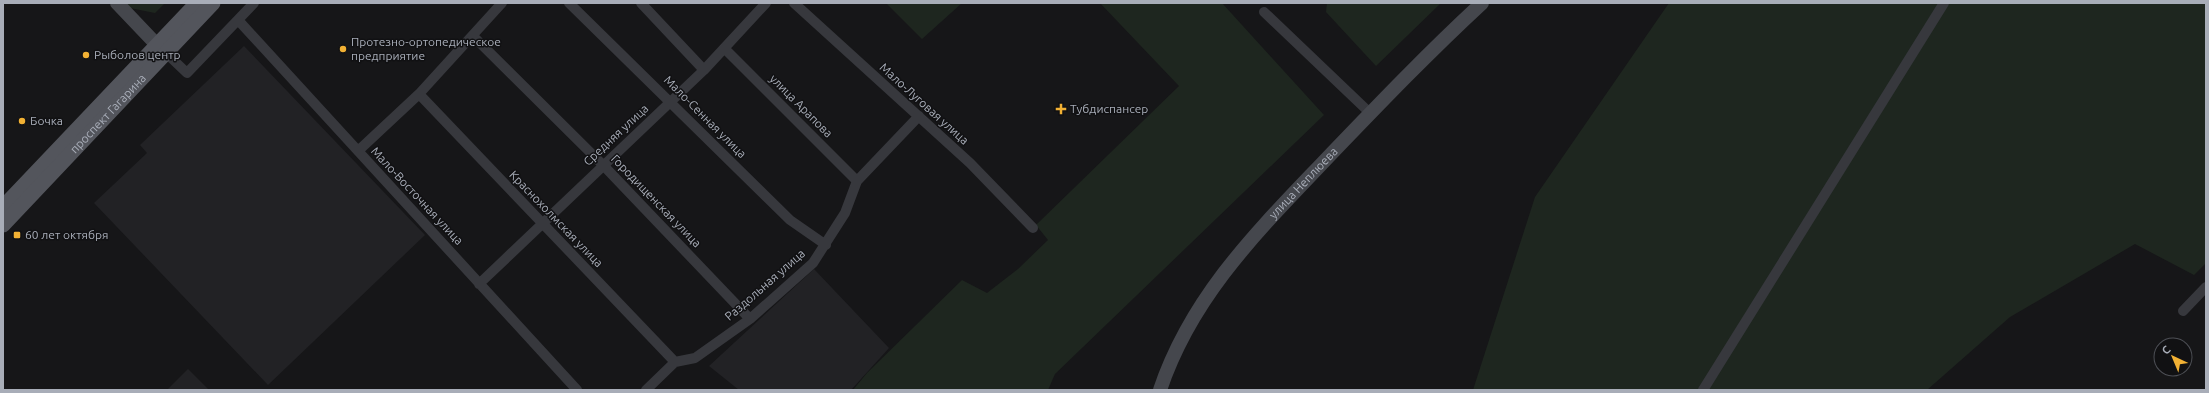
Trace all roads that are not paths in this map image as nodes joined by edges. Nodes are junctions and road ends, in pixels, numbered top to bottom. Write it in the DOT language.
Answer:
graph roads {
  1 [pos="117,3"];
  2 [pos="196,3"];
  3 [pos="213,3"];
  4 [pos="254,3"];
  5 [pos="502,3"];
  6 [pos="569,3"];
  7 [pos="641,3"];
  8 [pos="766,3"];
  9 [pos="794,3"];
  10 [pos="1482,3"];
  11 [pos="1944,3"];
  12 [pos="1264,12"];
  13 [pos="238,20"];
  14 [pos="473,36"];
  15 [pos="161,49"];
  16 [pos="726,49"];
  17 [pos="704,70"];
  18 [pos="419,94"];
  19 [pos="671,102"];
  20 [pos="1370,114"];
  21 [pos="919,116"];
  22 [pos="358,151"];
  23 [pos="603,165"];
  24 [pos="857,181"];
  25 [pos="3,207"];
  26 [pos="542,223"];
  27 [pos="3,225"];
  28 [pos="1033,228"];
  29 [pos="826,245"];
  30 [pos="479,284"];
  31 [pos="2206,287"];
  32 [pos="2183,312"];
  33 [pos="750,318"];
  34 [pos="675,362"];
  35 [pos="578,390"];
  36 [pos="646,390"];
  37 [pos="1160,390"];
  38 [pos="1703,390"];
  1 -- 15 [label="main road"];
  2 -- 15 [label="main road, проспект Гагарина"];
  3 -- 15 [label="main road, проспект Гагарина"];
  4 -- 13 [label="street"];
  5 -- 14 [label="street"];
  6 -- 19 [label="street, Мало-Сенная улица"];
  7 -- 17 [label="street"];
  8 -- 16 [label="street, Средняя улица"];
  9 -- 21 [label="street, Мало-Луговая улица"];
  10 -- 20 [label="main road, улица Неплюева"];
  11 -- 38 [label="street"];
  12 -- 20 [label="street"];
  13 -- 15 [label="street"];
  13 -- 22 [label="street, Мало-Восточная улица"];
  14 -- 18 [label="street"];
  14 -- 23 [label="street, Городищенская улица"];
  15 -- 25 [label="main road, проспект Гагарина"];
  15 -- 27 [label="main road, проспект Гагарина"];
  16 -- 17 [label="street, Средняя улица"];
  16 -- 24 [label="street, улица Арапова"];
  17 -- 19 [label="street, Средняя улица"];
  18 -- 22 [label="street"];
  18 -- 26 [label="street, Краснохолмская улица"];
  19 -- 23 [label="street, Средняя улица"];
  19 -- 29 [label="street, Мало-Сенная улица"];
  20 -- 37 [label="main road, улица Неплюева"];
  21 -- 24 [label="street, Раздольная улица"];
  21 -- 28 [label="street, Мало-Луговая улица"];
  22 -- 30 [label="street, Мало-Восточная улица"];
  23 -- 26 [label="street, Средняя улица"];
  23 -- 33 [label="street, Городищенская улица"];
  24 -- 29 [label="street, Раздольная улица"];
  26 -- 30 [label="street, Средняя улица"];
  26 -- 34 [label="street, Краснохолмская улица"];
  29 -- 33 [label="street, Раздольная улица"];
  30 -- 35 [label="street, Мало-Восточная улица"];
  31 -- 32 [label="street"];
  33 -- 34 [label="street, Раздольная улица"];
  34 -- 36 [label="street"];
}
